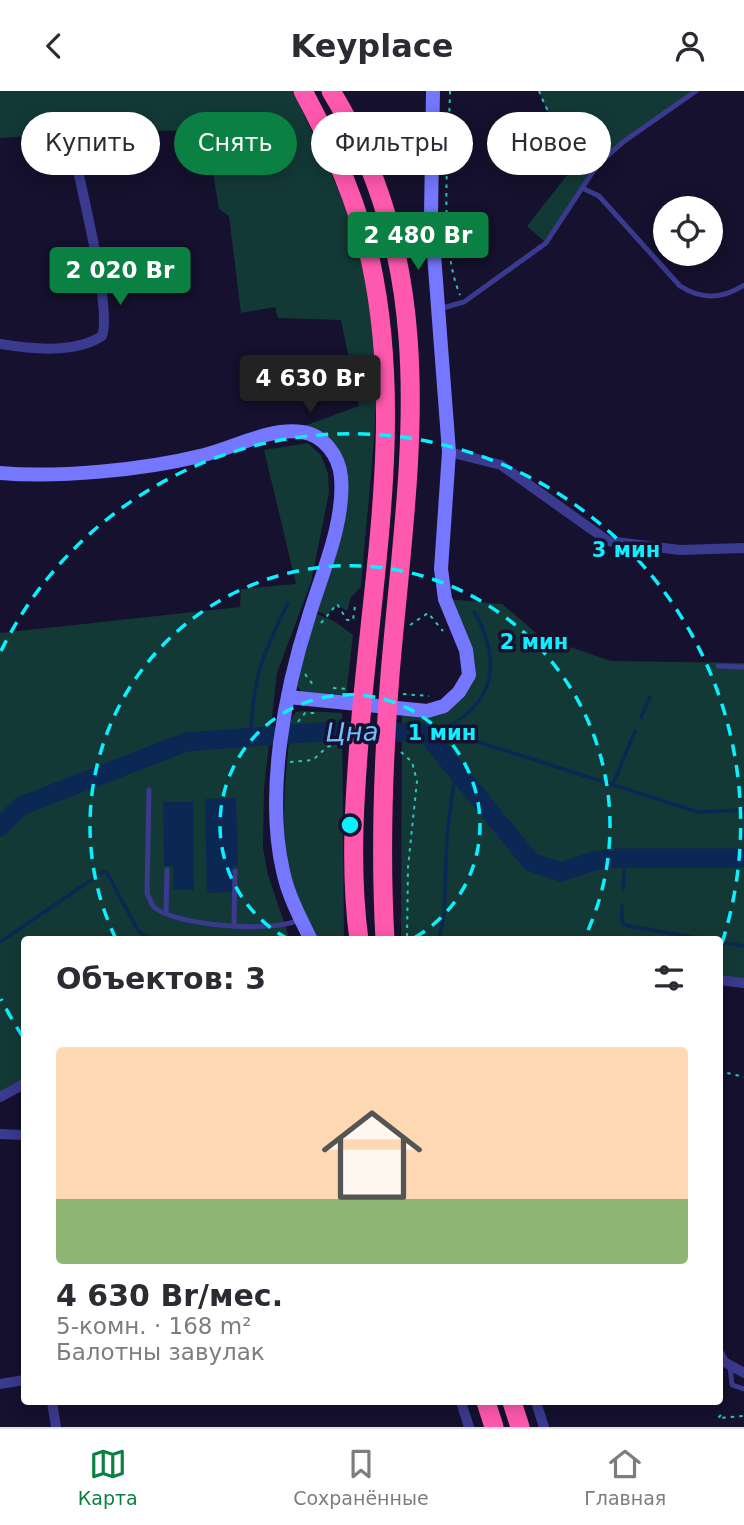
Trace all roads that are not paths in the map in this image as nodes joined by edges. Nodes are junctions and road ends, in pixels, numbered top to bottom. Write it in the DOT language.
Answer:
graph roads {
  1 [pos="303,91"];
  2 [pos="433,91"];
  3 [pos="696,91"];
  4 [pos="335,96"];
  5 [pos="78,175"];
  6 [pos="582,188"];
  7 [pos="744,285"];
  8 [pos="439,309"];
  9 [pos="0,344"];
  10 [pos="449,452"];
  11 [pos="0,473"];
  12 [pos="744,548"];
  13 [pos="718,666"];
  14 [pos="744,667"];
  15 [pos="288,697"];
  16 [pos="149,790"];
  17 [pos="167,870"];
  18 [pos="235,871"];
  19 [pos="166,913"];
  20 [pos="300,918"];
  21 [pos="234,925"];
  22 [pos="309,936"];
  23 [pos="359,936"];
  24 [pos="385,936"];
  25 [pos="723,980"];
  26 [pos="744,983"];
  27 [pos="21,1086"];
  28 [pos="0,1097"];
  29 [pos="0,1134"];
  30 [pos="21,1135"];
  31 [pos="723,1355"];
  32 [pos="723,1362"];
  33 [pos="730,1367"];
  34 [pos="744,1373"];
  35 [pos="21,1380"];
  36 [pos="0,1384"];
  37 [pos="744,1388"];
  38 [pos="52,1405"];
  39 [pos="462,1405"];
  40 [pos="487,1405"];
  41 [pos="513,1405"];
  42 [pos="537,1405"];
  43 [pos="56,1427"];
  44 [pos="469,1427"];
  45 [pos="494,1427"];
  46 [pos="520,1427"];
  47 [pos="544,1427"];
  1 -- 23 [label="highway"];
  2 -- 8 [label="main road"];
  3 -- 6 [label="lane"];
  4 -- 24 [label="highway"];
  5 -- 9 [label="street"];
  6 -- 7 [label="lane"];
  6 -- 8 [label="lane"];
  8 -- 10 [label="main road"];
  10 -- 12 [label="street"];
  10 -- 15 [label="main road"];
  11 -- 15 [label="main road"];
  13 -- 14 [label="lane"];
  15 -- 20 [label="main road"];
  16 -- 19 [label="lane"];
  17 -- 19 [label="lane"];
  18 -- 21 [label="lane"];
  19 -- 21 [label="lane"];
  20 -- 21 [label="lane"];
  20 -- 22 [label="main road"];
  25 -- 26 [label="street"];
  27 -- 28 [label="street"];
  29 -- 30 [label="street"];
  31 -- 33 [label="lane"];
  32 -- 33 [label="street"];
  33 -- 34 [label="street"];
  33 -- 37 [label="lane"];
  35 -- 36 [label="street"];
  38 -- 43 [label="street"];
  39 -- 44 [label="street"];
  40 -- 45 [label="highway"];
  41 -- 46 [label="highway"];
  42 -- 47 [label="street"];
}
